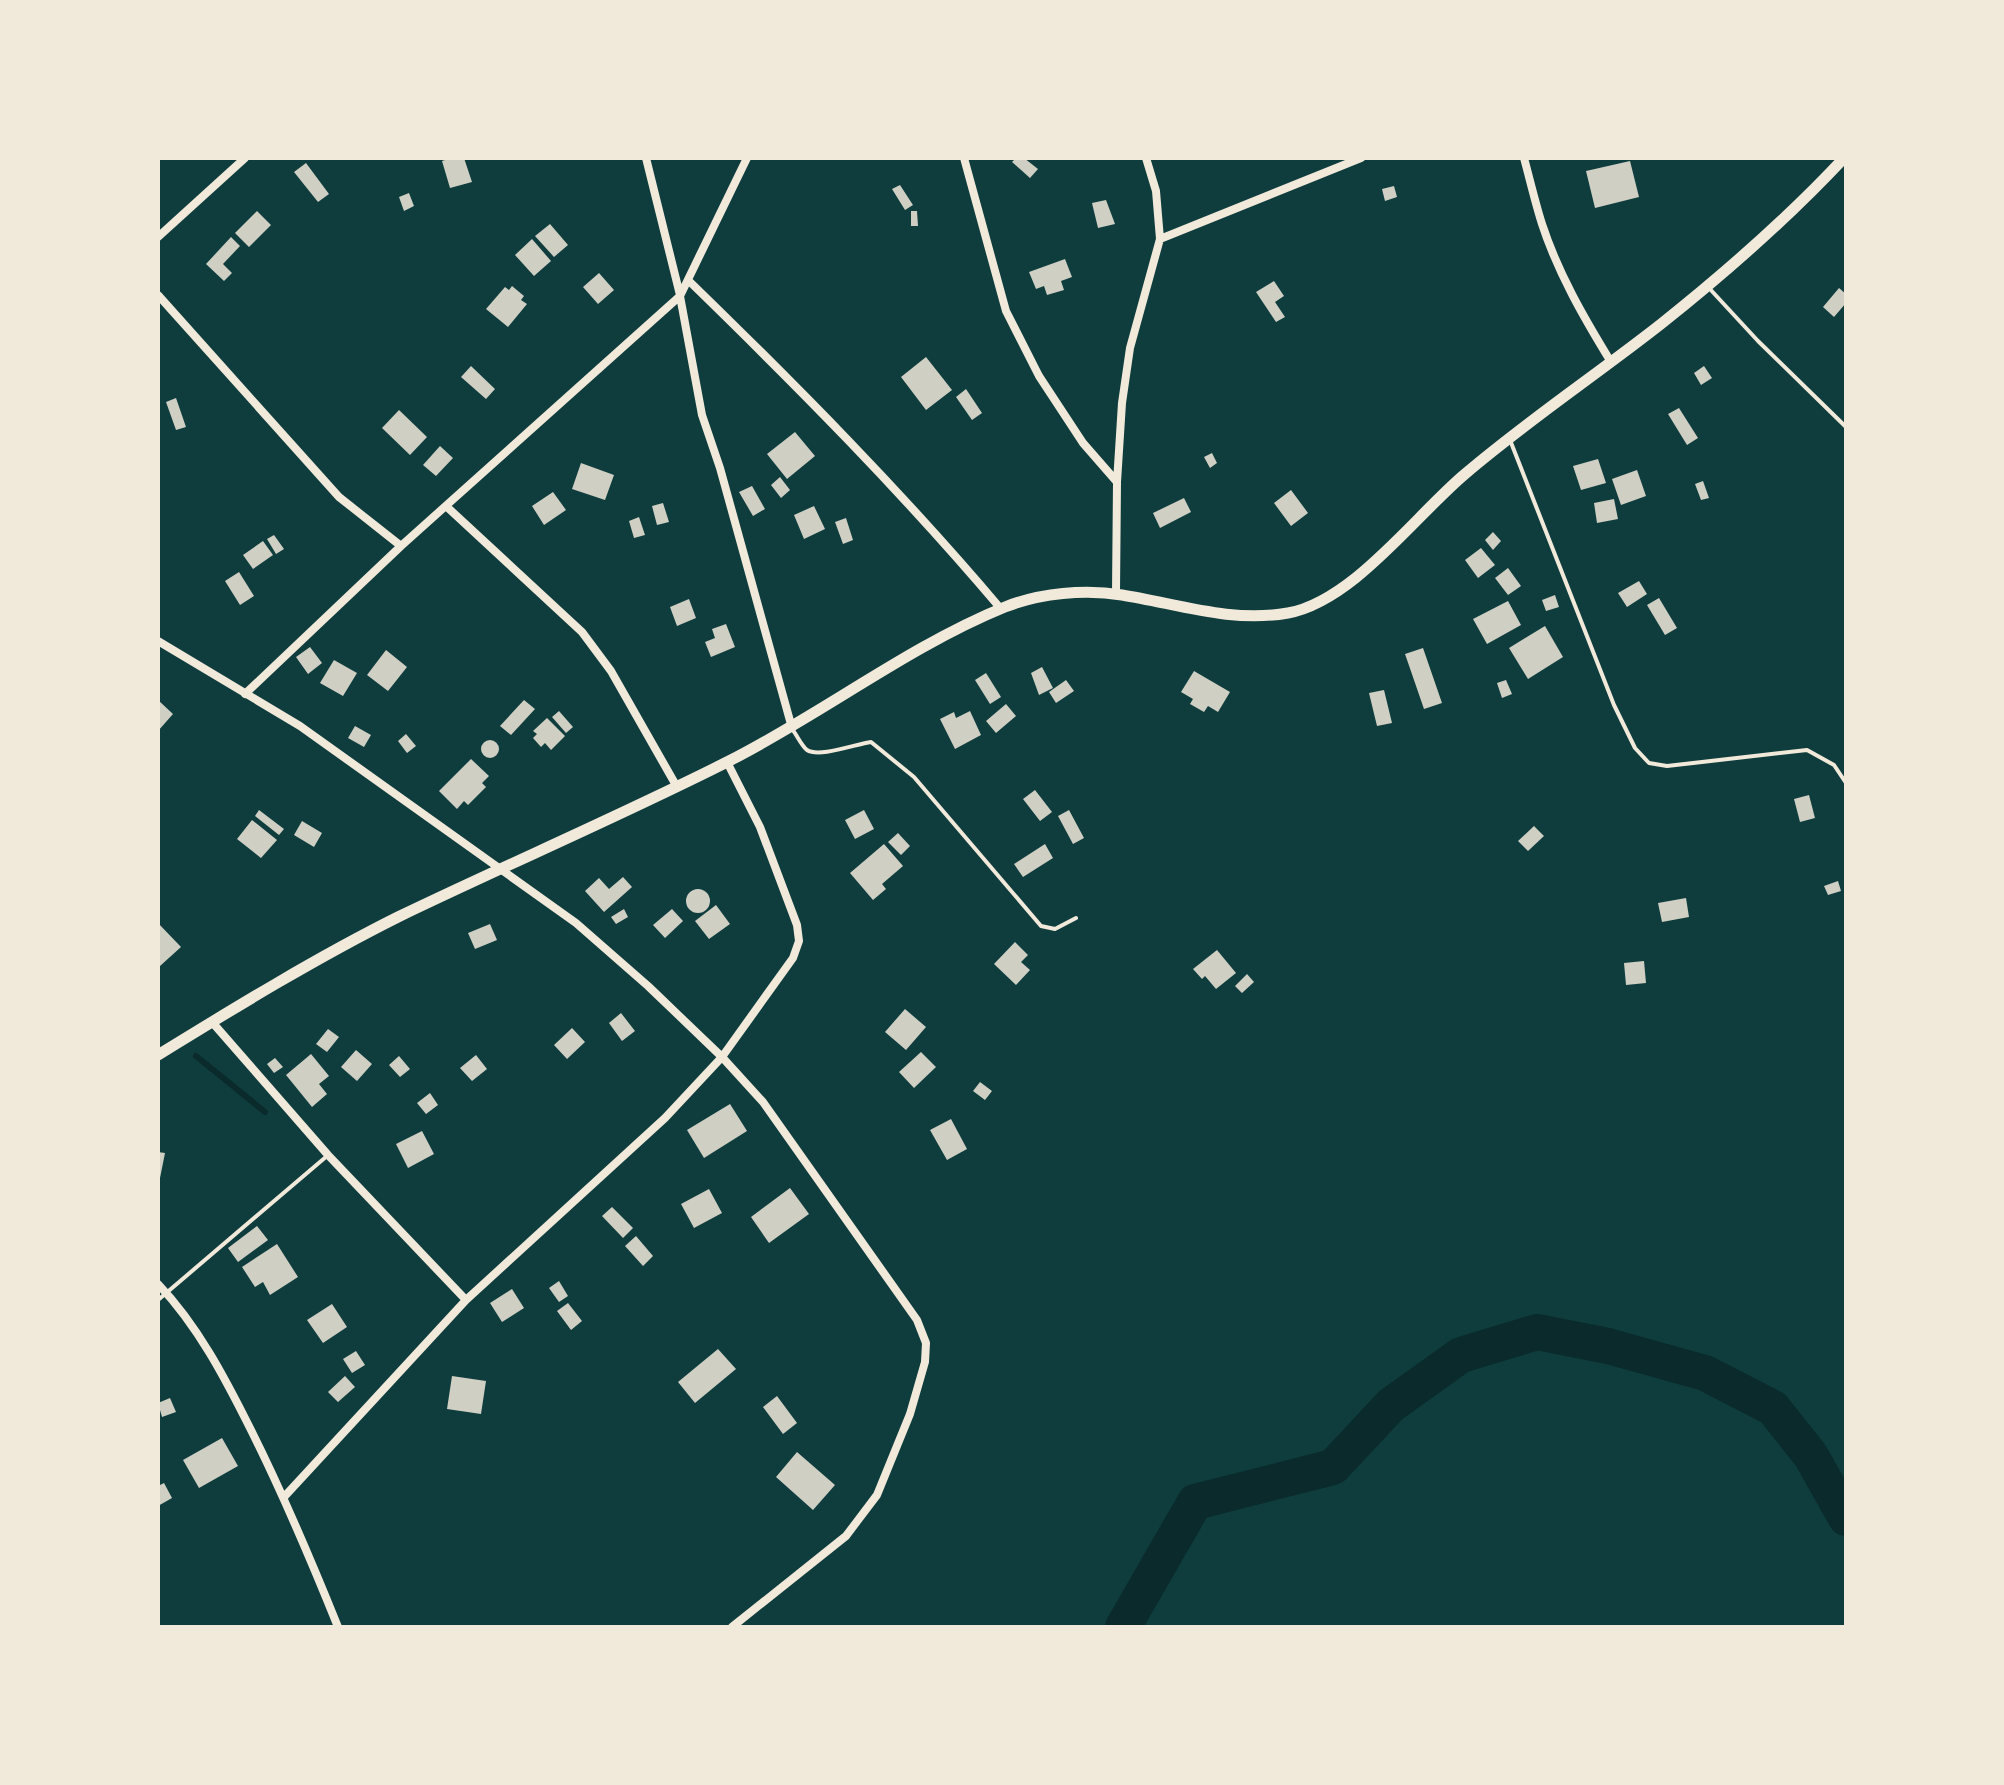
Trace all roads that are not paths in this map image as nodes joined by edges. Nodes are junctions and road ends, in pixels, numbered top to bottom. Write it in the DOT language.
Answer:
graph roads {
  1 [pos="245,158"];
  2 [pos="646,158"];
  3 [pos="747,158"];
  4 [pos="964,158"];
  5 [pos="1146,158"];
  6 [pos="1361,158"];
  7 [pos="1524,158"];
  8 [pos="1844,158"];
  9 [pos="158,237"];
  10 [pos="1160,239"];
  11 [pos="688,280"];
  12 [pos="1707,286"];
  13 [pos="158,295"];
  14 [pos="680,296"];
  15 [pos="1611,362"];
  16 [pos="1846,427"];
  17 [pos="1509,438"];
  18 [pos="1117,482"];
  19 [pos="446,506"];
  20 [pos="401,546"];
  21 [pos="1116,593"];
  22 [pos="1001,609"];
  23 [pos="158,641"];
  24 [pos="245,694"];
  25 [pos="792,728"];
  26 [pos="727,762"];
  27 [pos="1846,783"];
  28 [pos="677,787"];
  29 [pos="500,869"];
  30 [pos="1076,918"];
  31 [pos="212,1022"];
  32 [pos="158,1055"];
  33 [pos="722,1057"];
  34 [pos="328,1155"];
  35 [pos="158,1284"];
  36 [pos="166,1293"];
  37 [pos="158,1300"];
  38 [pos="466,1300"];
  39 [pos="284,1497"];
  40 [pos="338,1627"];
  41 [pos="732,1627"];
  1 -- 9 [label="street"];
  2 -- 14 [label="street"];
  3 -- 11 [label="street"];
  4 -- 18 [label="street"];
  5 -- 10 [label="street"];
  6 -- 10 [label="street"];
  7 -- 15 [label="street"];
  8 -- 12 [label="main road"];
  10 -- 18 [label="street"];
  11 -- 14 [label="street"];
  11 -- 22 [label="street"];
  12 -- 15 [label="main road"];
  12 -- 16 [label="lane"];
  13 -- 20 [label="street"];
  14 -- 19 [label="street"];
  14 -- 25 [label="street"];
  15 -- 17 [label="main road"];
  17 -- 21 [label="main road"];
  17 -- 27 [label="lane"];
  18 -- 21 [label="street"];
  19 -- 20 [label="street"];
  19 -- 28 [label="street"];
  20 -- 24 [label="street"];
  21 -- 22 [label="main road"];
  22 -- 25 [label="main road"];
  23 -- 24 [label="street"];
  24 -- 29 [label="street"];
  25 -- 26 [label="main road"];
  25 -- 30 [label="lane"];
  26 -- 28 [label="main road"];
  26 -- 33 [label="street"];
  28 -- 29 [label="main road"];
  29 -- 31 [label="main road"];
  29 -- 33 [label="street"];
  31 -- 32 [label="main road"];
  31 -- 34 [label="street"];
  33 -- 38 [label="street"];
  33 -- 41 [label="street"];
  34 -- 36 [label="lane"];
  34 -- 38 [label="street"];
  35 -- 36 [label="street"];
  36 -- 37 [label="lane"];
  36 -- 39 [label="street"];
  38 -- 39 [label="street"];
  39 -- 40 [label="street"];
}
